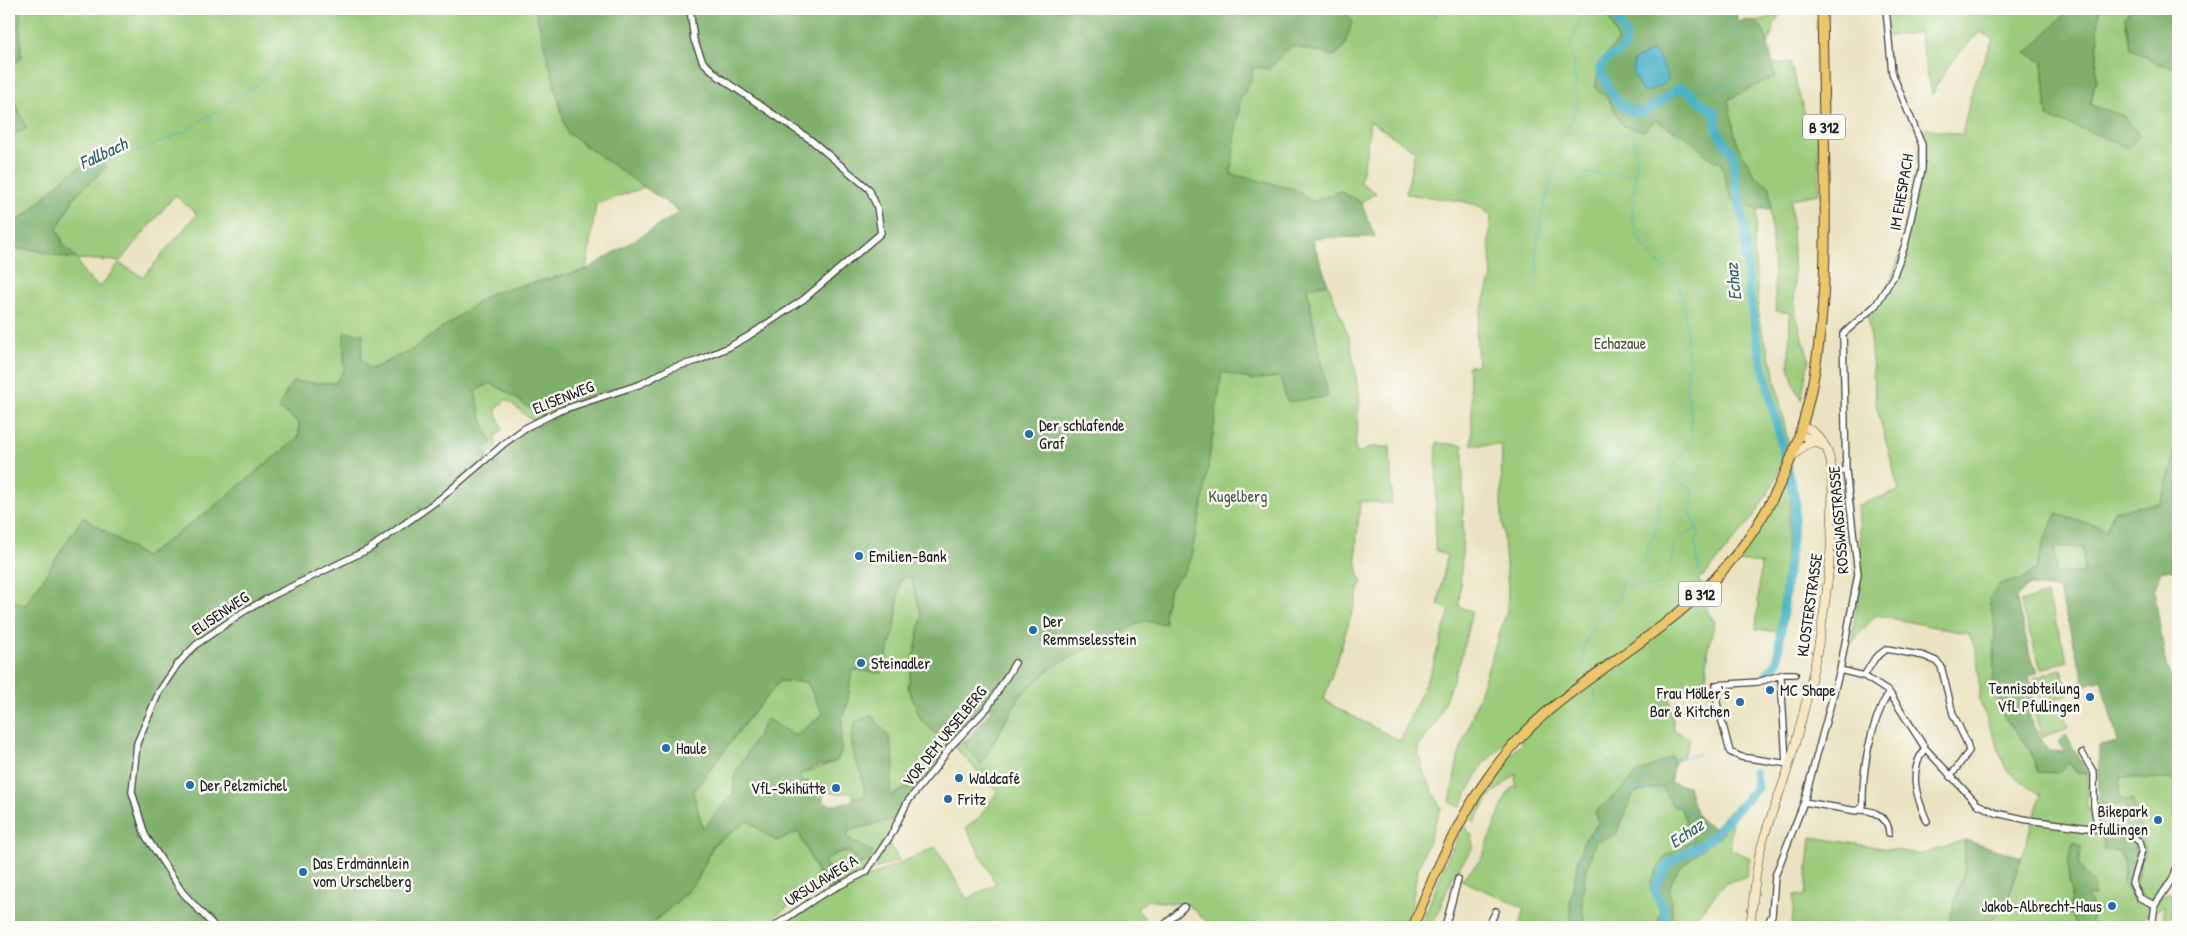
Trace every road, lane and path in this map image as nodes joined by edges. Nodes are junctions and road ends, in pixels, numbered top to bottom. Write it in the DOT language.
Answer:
graph roads {
  1 [pos="690,9"];
  2 [pos="1822,9"];
  3 [pos="1886,9"];
  4 [pos="1843,334"];
  5 [pos="1801,430"];
  6 [pos="1814,441"];
  7 [pos="1826,448"];
  8 [pos="1791,460"];
  9 [pos="1832,471"];
  10 [pos="1846,471"];
  11 [pos="1015,663"];
  12 [pos="1840,670"];
  13 [pos="1795,674"];
  14 [pos="1781,676"];
  15 [pos="1864,676"];
  16 [pos="1889,692"];
  17 [pos="1926,748"];
  18 [pos="2082,753"];
  19 [pos="1788,764"];
  20 [pos="1950,777"];
  21 [pos="1804,802"];
  22 [pos="1860,810"];
  23 [pos="1927,821"];
  24 [pos="2098,829"];
  25 [pos="1890,833"];
  26 [pos="880,853"];
  27 [pos="2178,864"];
  28 [pos="1458,879"];
  29 [pos="2155,905"];
  30 [pos="1184,906"];
  31 [pos="1496,911"];
  32 [pos="215,927"];
  33 [pos="773,927"];
  34 [pos="1162,927"];
  35 [pos="1413,927"];
  36 [pos="1445,927"];
  37 [pos="1488,927"];
  38 [pos="1750,927"];
  39 [pos="1761,927"];
  40 [pos="2152,927"];
  1 -- 32 [label="street, ELISENWEG"];
  2 -- 5 [label="main road, B 312"];
  3 -- 4 [label="street, IM EHESPACH"];
  4 -- 10 [label="street, ROSSWAGSTRASSE"];
  5 -- 6 [label="main road"];
  5 -- 7 [label="main road, KLOSTERSTRASSE"];
  5 -- 8 [label="main road, B 312"];
  6 -- 7 [label="main road"];
  6 -- 8 [label="main road"];
  7 -- 9 [label="main road, KLOSTERSTRASSE"];
  8 -- 35 [label="main road, B 312"];
  9 -- 10 [label="street"];
  9 -- 19 [label="main road, KLOSTERSTRASSE"];
  10 -- 12 [label="street, ROSSWAGSTRASSE"];
  11 -- 26 [label="street, VOR DEM URSELBERG"];
  12 -- 15 [label="street"];
  12 -- 21 [label="street, ROSSWAGSTRASSE"];
  13 -- 14 [label="street, KLOSTERSTRASSE"];
  14 -- 19 [label="street"];
  14 -- 19 [label="street, KLOSTERSTRASSE"];
  15 -- 16 [label="street"];
  15 -- 20 [label="street"];
  16 -- 17 [label="street"];
  16 -- 22 [label="street"];
  17 -- 20 [label="street"];
  17 -- 23 [label="street"];
  18 -- 24 [label="street"];
  19 -- 38 [label="main road, KLOSTERSTRASSE"];
  20 -- 24 [label="street"];
  21 -- 22 [label="street"];
  21 -- 39 [label="street, ROSSWAGSTRASSE"];
  22 -- 25 [label="street"];
  24 -- 29 [label="street"];
  26 -- 33 [label="street, URSULAWEG A"];
  27 -- 29 [label="street"];
  28 -- 36 [label="street"];
  29 -- 40 [label="street"];
  30 -- 34 [label="street"];
  31 -- 37 [label="street"];
}
